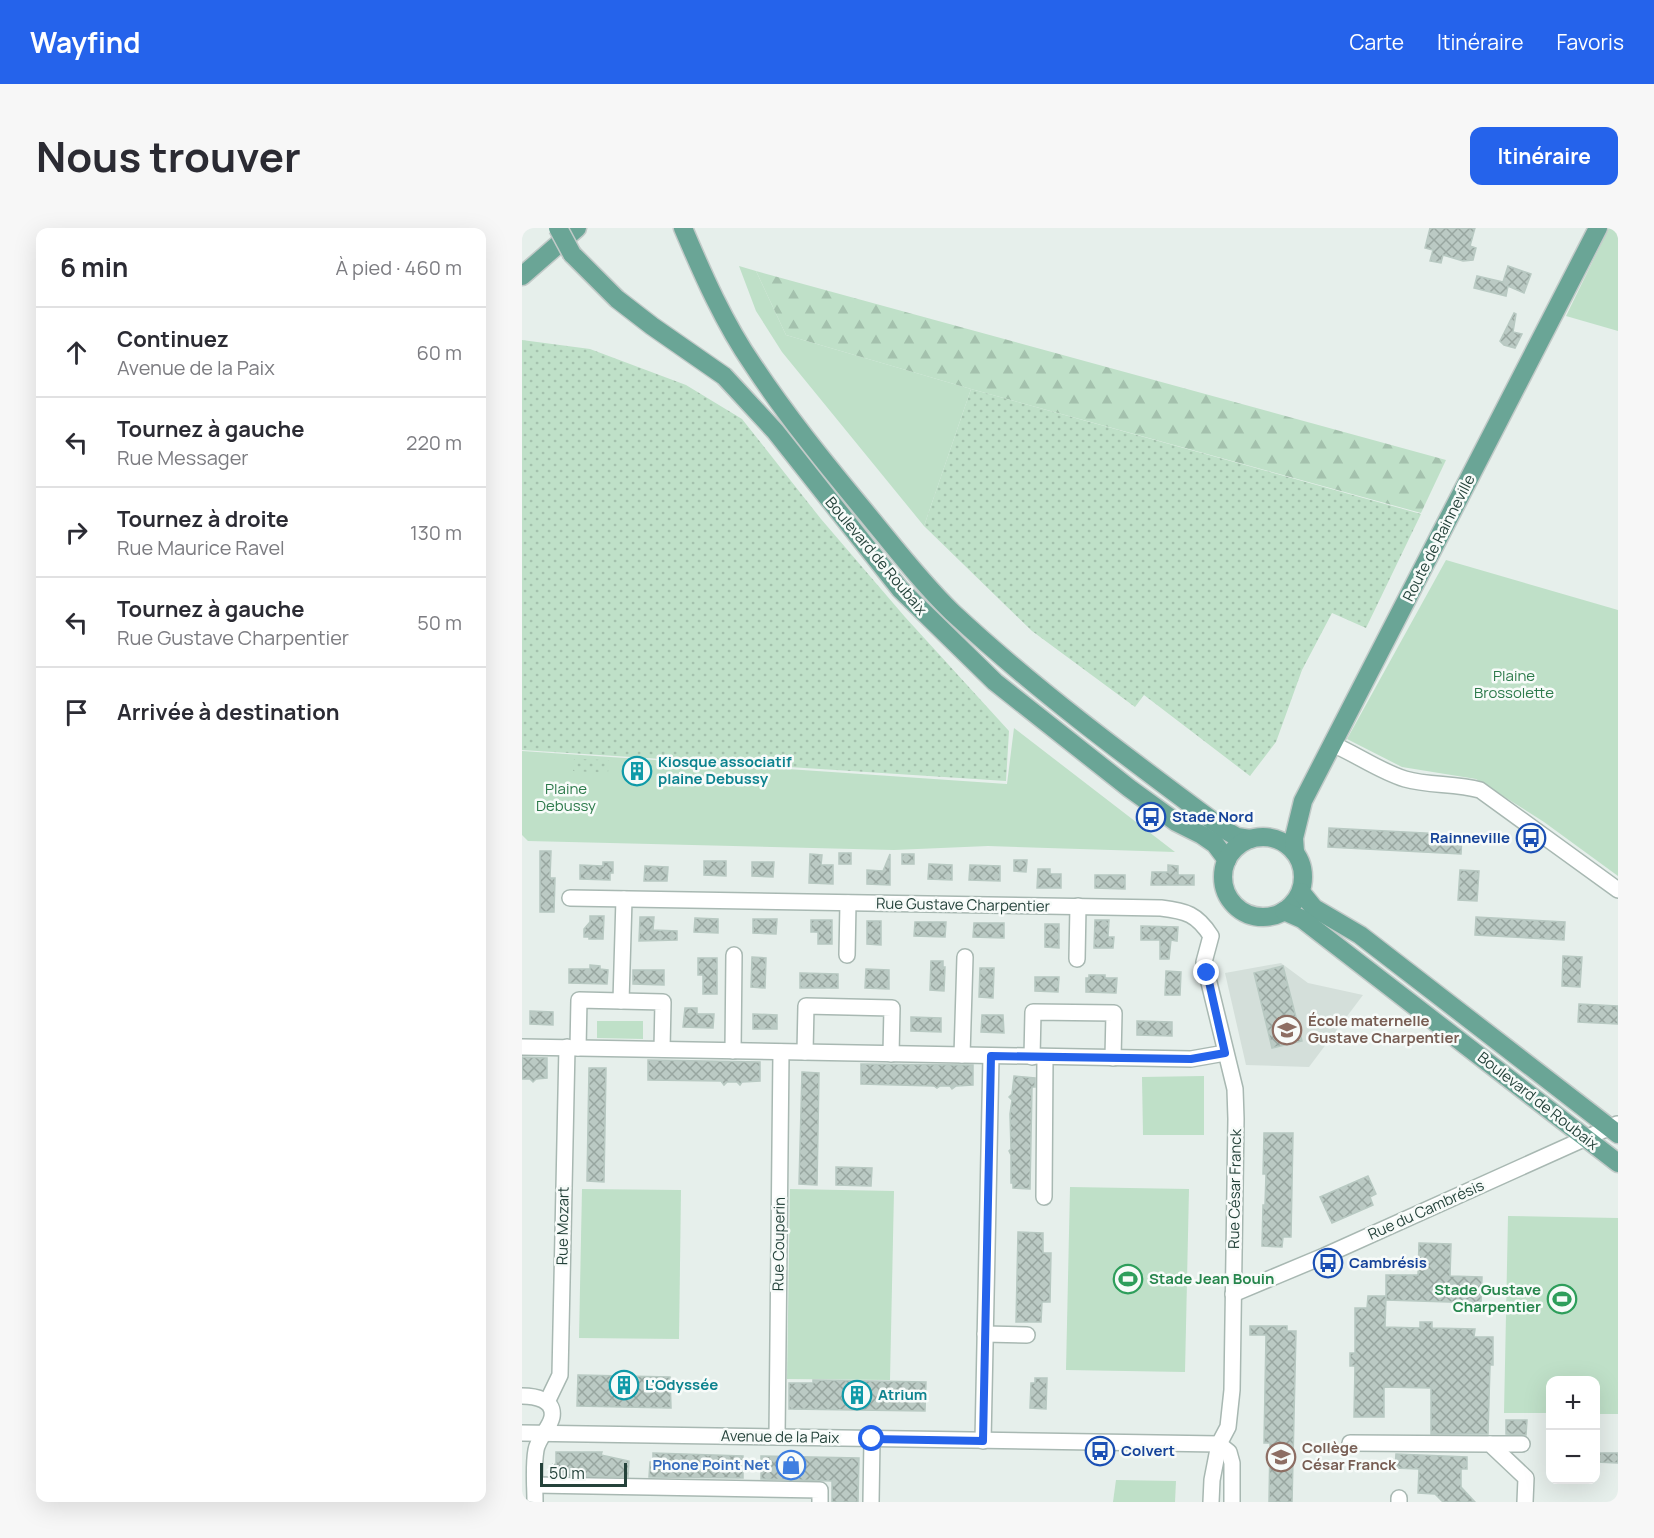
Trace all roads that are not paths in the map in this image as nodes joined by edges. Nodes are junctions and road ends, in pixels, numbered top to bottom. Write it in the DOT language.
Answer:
graph roads {
  1 [pos="558,228"];
  2 [pos="577,228"];
  3 [pos="683,228"];
  4 [pos="1598,228"];
  5 [pos="522,276"];
  6 [pos="1332,744"];
  7 [pos="1302,801"];
  8 [pos="1255,838"];
  9 [pos="1295,852"];
  10 [pos="1227,860"];
  11 [pos="1618,890"];
  12 [pos="1301,892"];
  13 [pos="570,898"];
  14 [pos="624,899"];
  15 [pos="848,903"];
  16 [pos="1078,906"];
  17 [pos="1284,911"];
  18 [pos="734,955"];
  19 [pos="847,956"];
  20 [pos="964,957"];
  21 [pos="1077,959"];
  22 [pos="621,1001"];
  23 [pos="522,1047"];
  24 [pos="573,1048"];
  25 [pos="662,1049"];
  26 [pos="733,1051"];
  27 [pos="781,1052"];
  28 [pos="805,1052"];
  29 [pos="1225,1053"];
  30 [pos="891,1054"];
  31 [pos="962,1055"];
  32 [pos="991,1056"];
  33 [pos="1039,1057"];
  34 [pos="1113,1058"];
  35 [pos="1615,1128"];
  36 [pos="1586,1138"];
  37 [pos="1618,1163"];
  38 [pos="1044,1197"];
  39 [pos="1233,1294"];
  40 [pos="985,1334"];
  41 [pos="1027,1335"];
  42 [pos="522,1396"];
  43 [pos="547,1402"];
  44 [pos="522,1433"];
  45 [pos="543,1433"];
  46 [pos="777,1437"];
  47 [pos="872,1439"];
  48 [pos="983,1441"];
  49 [pos="1350,1443"];
  50 [pos="1219,1444"];
  51 [pos="1490,1444"];
  52 [pos="1522,1444"];
  53 [pos="535,1485"];
  54 [pos="535,1502"];
  55 [pos="820,1502"];
  56 [pos="871,1502"];
  57 [pos="1212,1502"];
  58 [pos="1232,1502"];
  59 [pos="1525,1502"];
  1 -- 10 [label="main road, Boulevard de Roubaix, bridge"];
  2 -- 5 [label="main road"];
  3 -- 8 [label="main road, Boulevard de Roubaix"];
  4 -- 6 [label="main road, Route de Rainneville"];
  6 -- 7 [label="main road, Route de Rainneville"];
  6 -- 11 [label="street"];
  7 -- 8 [label="main road"];
  7 -- 9 [label="main road, Route de Rainneville"];
  8 -- 9 [label="main road"];
  8 -- 10 [label="main road"];
  9 -- 12 [label="main road"];
  10 -- 17 [label="main road"];
  12 -- 17 [label="main road"];
  12 -- 35 [label="main road, Boulevard de Roubaix"];
  13 -- 14 [label="street, Rue Gustave Charpentier"];
  14 -- 15 [label="street, Rue Gustave Charpentier"];
  14 -- 22 [label="street"];
  15 -- 16 [label="street, Rue Gustave Charpentier"];
  15 -- 19 [label="street"];
  16 -- 21 [label="street"];
  16 -- 29 [label="street, Rue Gustave Charpentier"];
  17 -- 36 [label="main road, Boulevard de Roubaix"];
  18 -- 26 [label="street"];
  20 -- 31 [label="street"];
  22 -- 24 [label="street, Rue Mozart"];
  22 -- 25 [label="street"];
  23 -- 24 [label="street"];
  24 -- 25 [label="street"];
  24 -- 43 [label="street, Rue Mozart"];
  25 -- 26 [label="street"];
  26 -- 27 [label="street"];
  27 -- 28 [label="street"];
  27 -- 46 [label="street, Rue Couperin"];
  28 -- 30 [label="street"];
  28 -- 30 [label="street"];
  29 -- 34 [label="street"];
  29 -- 39 [label="street, Rue César Franck"];
  30 -- 31 [label="street"];
  31 -- 32 [label="street"];
  32 -- 33 [label="street"];
  32 -- 40 [label="street"];
  33 -- 34 [label="street"];
  33 -- 34 [label="street"];
  33 -- 38 [label="street"];
  35 -- 36 [label="street, Rue du Cambrésis"];
  36 -- 37 [label="main road, Boulevard de Roubaix"];
  36 -- 39 [label="street, Rue du Cambrésis"];
  39 -- 50 [label="street, Rue César Franck"];
  40 -- 41 [label="street"];
  40 -- 48 [label="street"];
  42 -- 43 [label="street"];
  43 -- 45 [label="street"];
  44 -- 45 [label="street, Avenue de la Paix"];
  45 -- 46 [label="street, Avenue de la Paix"];
  45 -- 53 [label="street"];
  46 -- 47 [label="street, Avenue de la Paix"];
  47 -- 48 [label="street, Avenue de la Paix"];
  47 -- 56 [label="street"];
  48 -- 50 [label="street, Avenue de la Paix"];
  49 -- 51 [label="street"];
  50 -- 57 [label="street, Rue César Franck"];
  50 -- 58 [label="street"];
  51 -- 52 [label="street"];
  51 -- 59 [label="street"];
  53 -- 54 [label="street"];
  53 -- 55 [label="street"];
}
